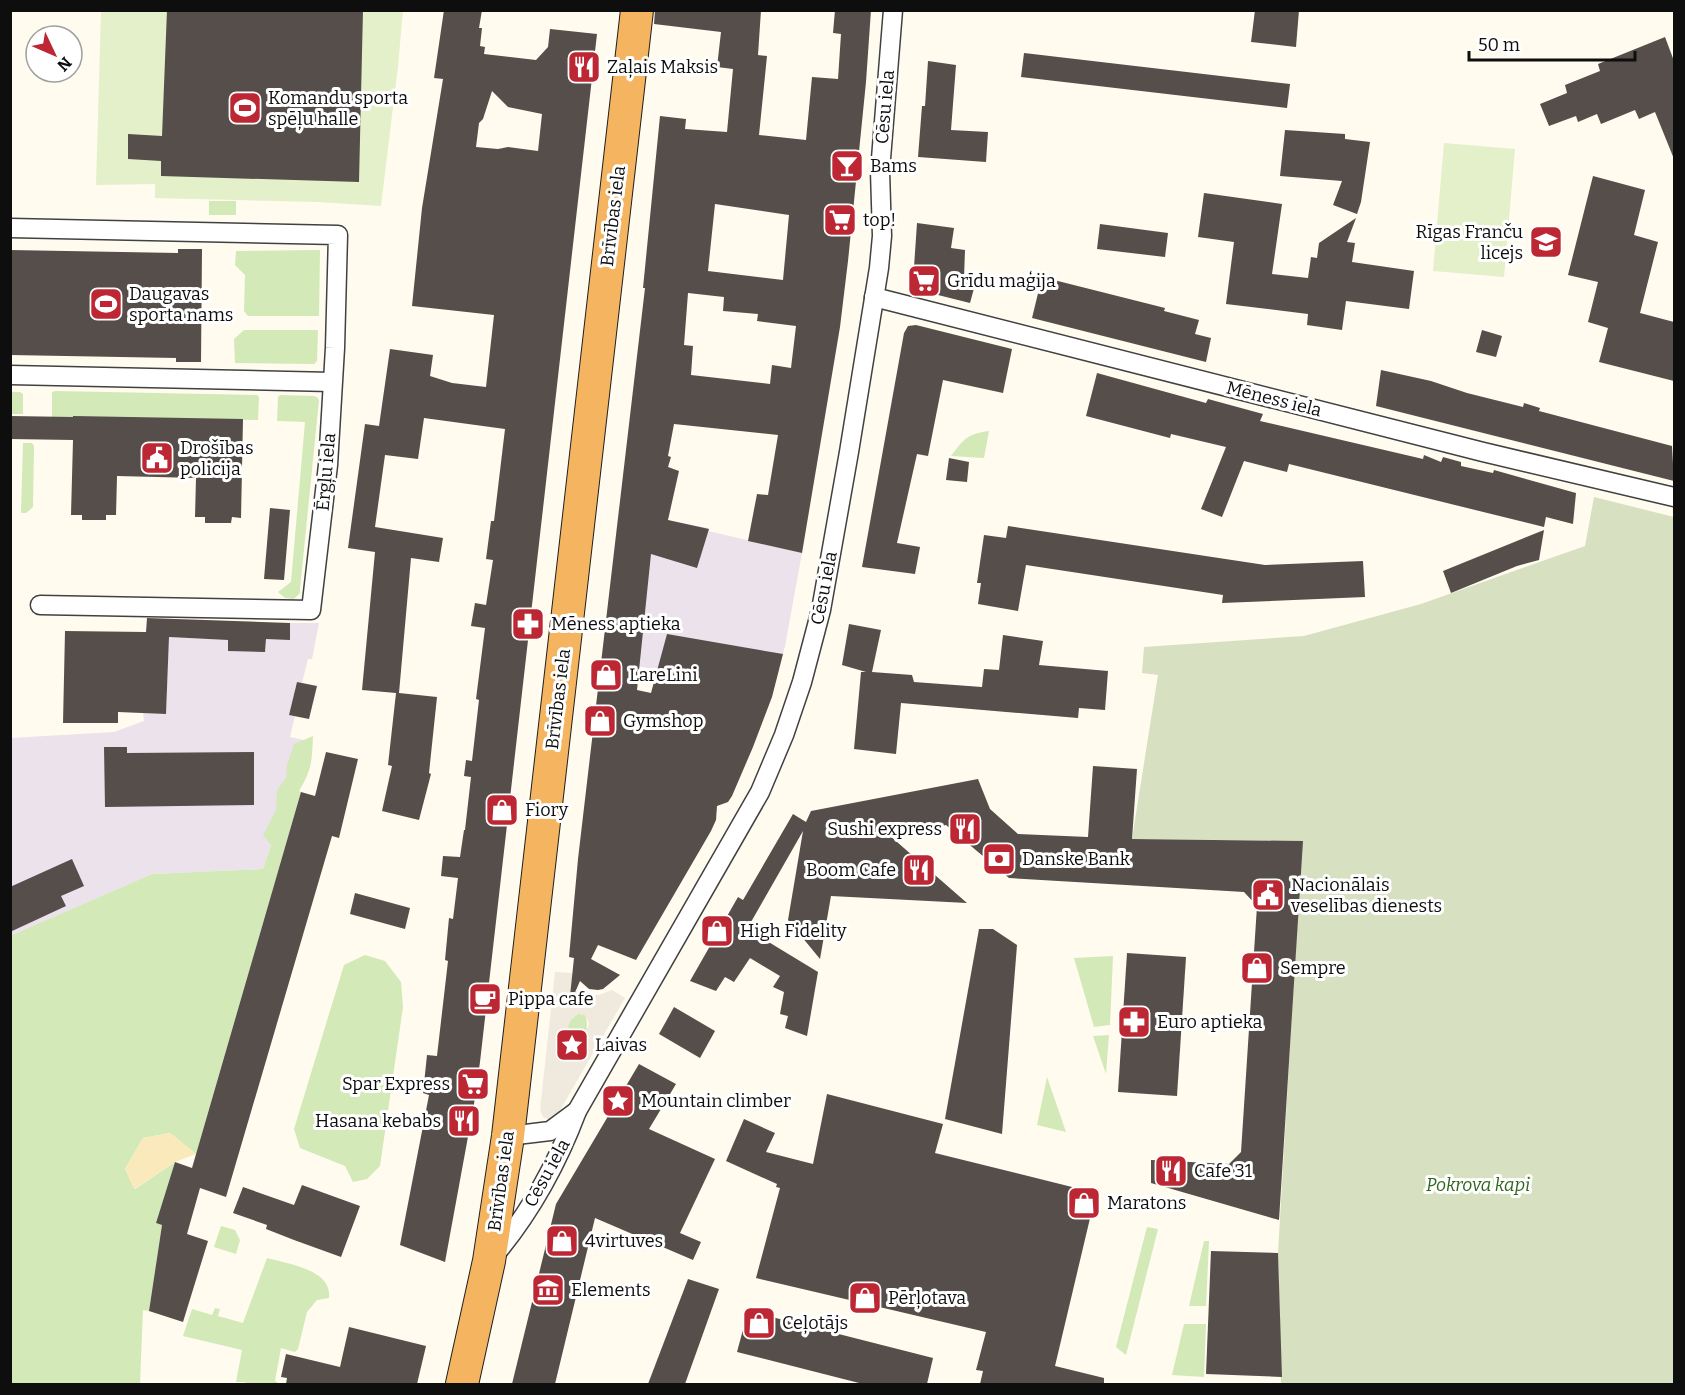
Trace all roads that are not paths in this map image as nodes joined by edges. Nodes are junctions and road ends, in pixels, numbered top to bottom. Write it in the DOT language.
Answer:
graph roads {
  1 [pos="637,10"];
  2 [pos="893,10"];
  3 [pos="10,228"];
  4 [pos="874,297"];
  5 [pos="10,375"];
  6 [pos="332,382"];
  7 [pos="1674,497"];
  8 [pos="40,605"];
  9 [pos="577,1111"];
  10 [pos="508,1136"];
  11 [pos="489,1261"];
  12 [pos="462,1384"];
  1 -- 10 [label="highway, Brīvības iela"];
  2 -- 4 [label="street, Cēsu iela"];
  3 -- 6 [label="street"];
  4 -- 7 [label="street, Mēness iela"];
  4 -- 9 [label="street, Cēsu iela"];
  5 -- 6 [label="street"];
  6 -- 8 [label="street, Ērgļu iela"];
  9 -- 10 [label="street, Cēsu iela"];
  9 -- 11 [label="street, Cēsu iela"];
  10 -- 11 [label="highway, Brīvības iela"];
  11 -- 12 [label="highway, Brīvības iela"];
}
